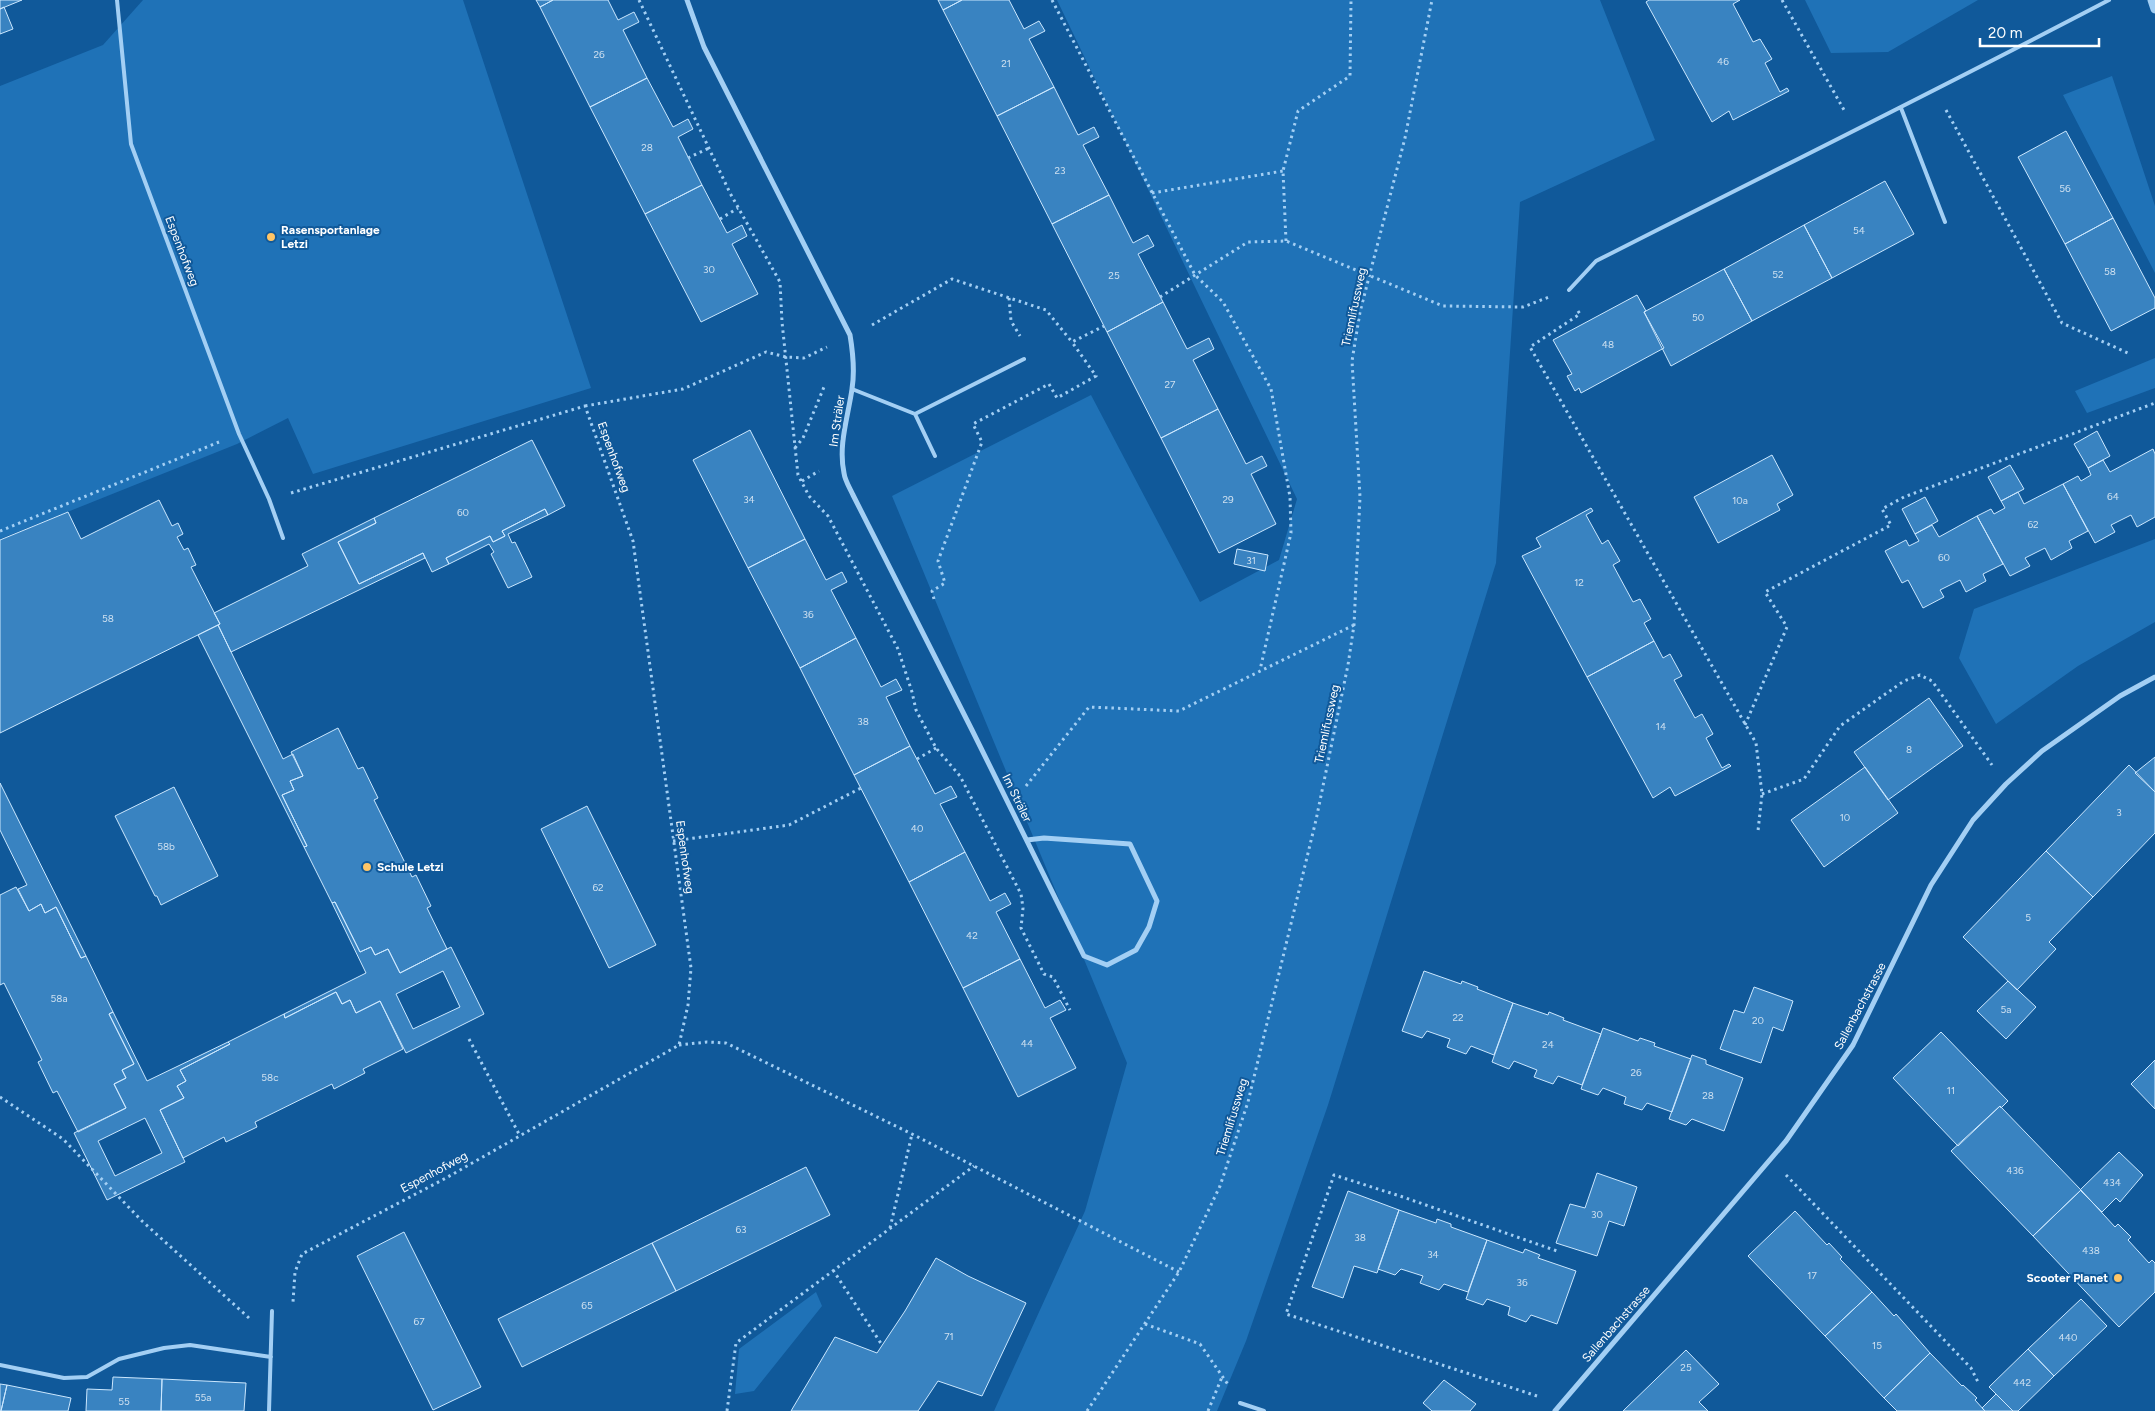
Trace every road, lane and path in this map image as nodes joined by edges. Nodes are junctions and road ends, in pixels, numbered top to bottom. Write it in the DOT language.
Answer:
graph roads {
  1 [pos="116,0"];
  2 [pos="687,0"];
  3 [pos="1052,0"];
  4 [pos="1351,0"];
  5 [pos="1432,0"];
  6 [pos="1782,0"];
  7 [pos="2108,0"];
  8 [pos="2152,0"];
  9 [pos="2155,9"];
  10 [pos="1936,91"];
  11 [pos="1901,108"];
  12 [pos="1855,129"];
  13 [pos="709,148"];
  14 [pos="688,158"];
  15 [pos="1283,171"];
  16 [pos="1152,193"];
  17 [pos="738,208"];
  18 [pos="720,219"];
  19 [pos="1945,222"];
  20 [pos="1286,241"];
  21 [pos="1195,275"];
  22 [pos="1369,277"];
  23 [pos="1569,290"];
  24 [pos="1160,297"];
  25 [pos="1009,298"];
  26 [pos="872,325"];
  27 [pos="1104,326"];
  28 [pos="1072,342"];
  29 [pos="827,347"];
  30 [pos="2130,354"];
  31 [pos="1024,359"];
  32 [pos="824,387"];
  33 [pos="852,389"];
  34 [pos="2155,403"];
  35 [pos="585,406"];
  36 [pos="915,414"];
  37 [pos="239,434"];
  38 [pos="794,448"];
  39 [pos="935,456"];
  40 [pos="826,467"];
  41 [pos="802,481"];
  42 [pos="269,499"];
  43 [pos="0,531"];
  44 [pos="283,538"];
  45 [pos="936,607"];
  46 [pos="1354,625"];
  47 [pos="1260,670"];
  48 [pos="2155,677"];
  49 [pos="1746,725"];
  50 [pos="936,748"];
  51 [pos="917,758"];
  52 [pos="2006,784"];
  53 [pos="861,788"];
  54 [pos="1023,790"];
  55 [pos="1762,794"];
  56 [pos="1758,831"];
  57 [pos="1027,840"];
  58 [pos="673,841"];
  59 [pos="469,1040"];
  60 [pos="679,1045"];
  61 [pos="0,1097"];
  62 [pos="912,1134"];
  63 [pos="520,1136"];
  64 [pos="1770,1158"];
  65 [pos="974,1166"];
  66 [pos="890,1229"];
  67 [pos="1557,1251"];
  68 [pos="833,1270"];
  69 [pos="1179,1272"];
  70 [pos="272,1311"];
  71 [pos="1145,1324"];
  72 [pos="271,1331"];
  73 [pos="882,1345"];
  74 [pos="271,1357"];
  75 [pos="0,1365"];
  76 [pos="1222,1376"];
  77 [pos="1978,1382"];
  78 [pos="1240,1403"];
  79 [pos="1556,1410"];
  80 [pos="269,1411"];
  81 [pos="727,1411"];
  82 [pos="1087,1411"];
  83 [pos="1208,1411"];
  84 [pos="1264,1411"];
  1 -- 37 [label="lane, Espenhofweg"];
  2 -- 33 [label="street, Im Sträler"];
  3 -- 16 [label="path"];
  4 -- 15 [label="path"];
  5 -- 22 [label="path, Triemlifussweg"];
  6 -- 12 [label="path"];
  7 -- 10 [label="lane"];
  8 -- 9 [label="street"];
  10 -- 11 [label="lane"];
  10 -- 30 [label="path"];
  11 -- 12 [label="lane"];
  11 -- 19 [label="lane"];
  12 -- 23 [label="lane"];
  13 -- 14 [label="path"];
  15 -- 16 [label="path"];
  15 -- 20 [label="path"];
  16 -- 21 [label="path"];
  17 -- 18 [label="path"];
  20 -- 21 [label="path"];
  20 -- 22 [label="path"];
  21 -- 24 [label="path"];
  21 -- 47 [label="path"];
  22 -- 23 [label="path"];
  22 -- 46 [label="path, Triemlifussweg"];
  23 -- 49 [label="path"];
  25 -- 26 [label="path"];
  25 -- 28 [label="path"];
  25 -- 31 [label="path"];
  27 -- 28 [label="path"];
  28 -- 45 [label="path"];
  29 -- 35 [label="path"];
  31 -- 36 [label="lane"];
  32 -- 38 [label="path"];
  33 -- 36 [label="lane"];
  33 -- 57 [label="street, Im Sträler"];
  34 -- 49 [label="path"];
  35 -- 42 [label="path"];
  35 -- 58 [label="path, Espenhofweg"];
  36 -- 39 [label="lane"];
  37 -- 42 [label="lane, Espenhofweg"];
  37 -- 43 [label="path"];
  40 -- 41 [label="path"];
  42 -- 44 [label="lane, Espenhofweg"];
  46 -- 47 [label="path"];
  46 -- 69 [label="path, Triemlifussweg"];
  47 -- 54 [label="path"];
  48 -- 52 [label="street, Sallenbachstrasse"];
  49 -- 55 [label="path"];
  50 -- 51 [label="path"];
  52 -- 55 [label="path"];
  52 -- 64 [label="street, Sallenbachstrasse"];
  53 -- 58 [label="path"];
  55 -- 56 [label="path"];
  57 -- 57 [label="street, Im Sträler"];
  58 -- 60 [label="path, Espenhofweg"];
  59 -- 63 [label="path"];
  60 -- 62 [label="path"];
  60 -- 63 [label="path, Espenhofweg"];
  61 -- 72 [label="path"];
  62 -- 65 [label="path"];
  62 -- 66 [label="path"];
  63 -- 70 [label="path, Espenhofweg"];
  64 -- 77 [label="path"];
  64 -- 79 [label="street, Sallenbachstrasse"];
  65 -- 66 [label="path"];
  65 -- 69 [label="path"];
  66 -- 68 [label="path"];
  67 -- 79 [label="path"];
  68 -- 73 [label="path"];
  68 -- 81 [label="path"];
  69 -- 71 [label="path, Triemlifussweg"];
  70 -- 72 [label="lane"];
  71 -- 76 [label="path"];
  71 -- 82 [label="path, Triemlifussweg"];
  72 -- 74 [label="lane"];
  74 -- 75 [label="lane"];
  74 -- 80 [label="lane"];
  76 -- 78 [label="path"];
  76 -- 83 [label="path"];
  78 -- 84 [label="lane"];
}
